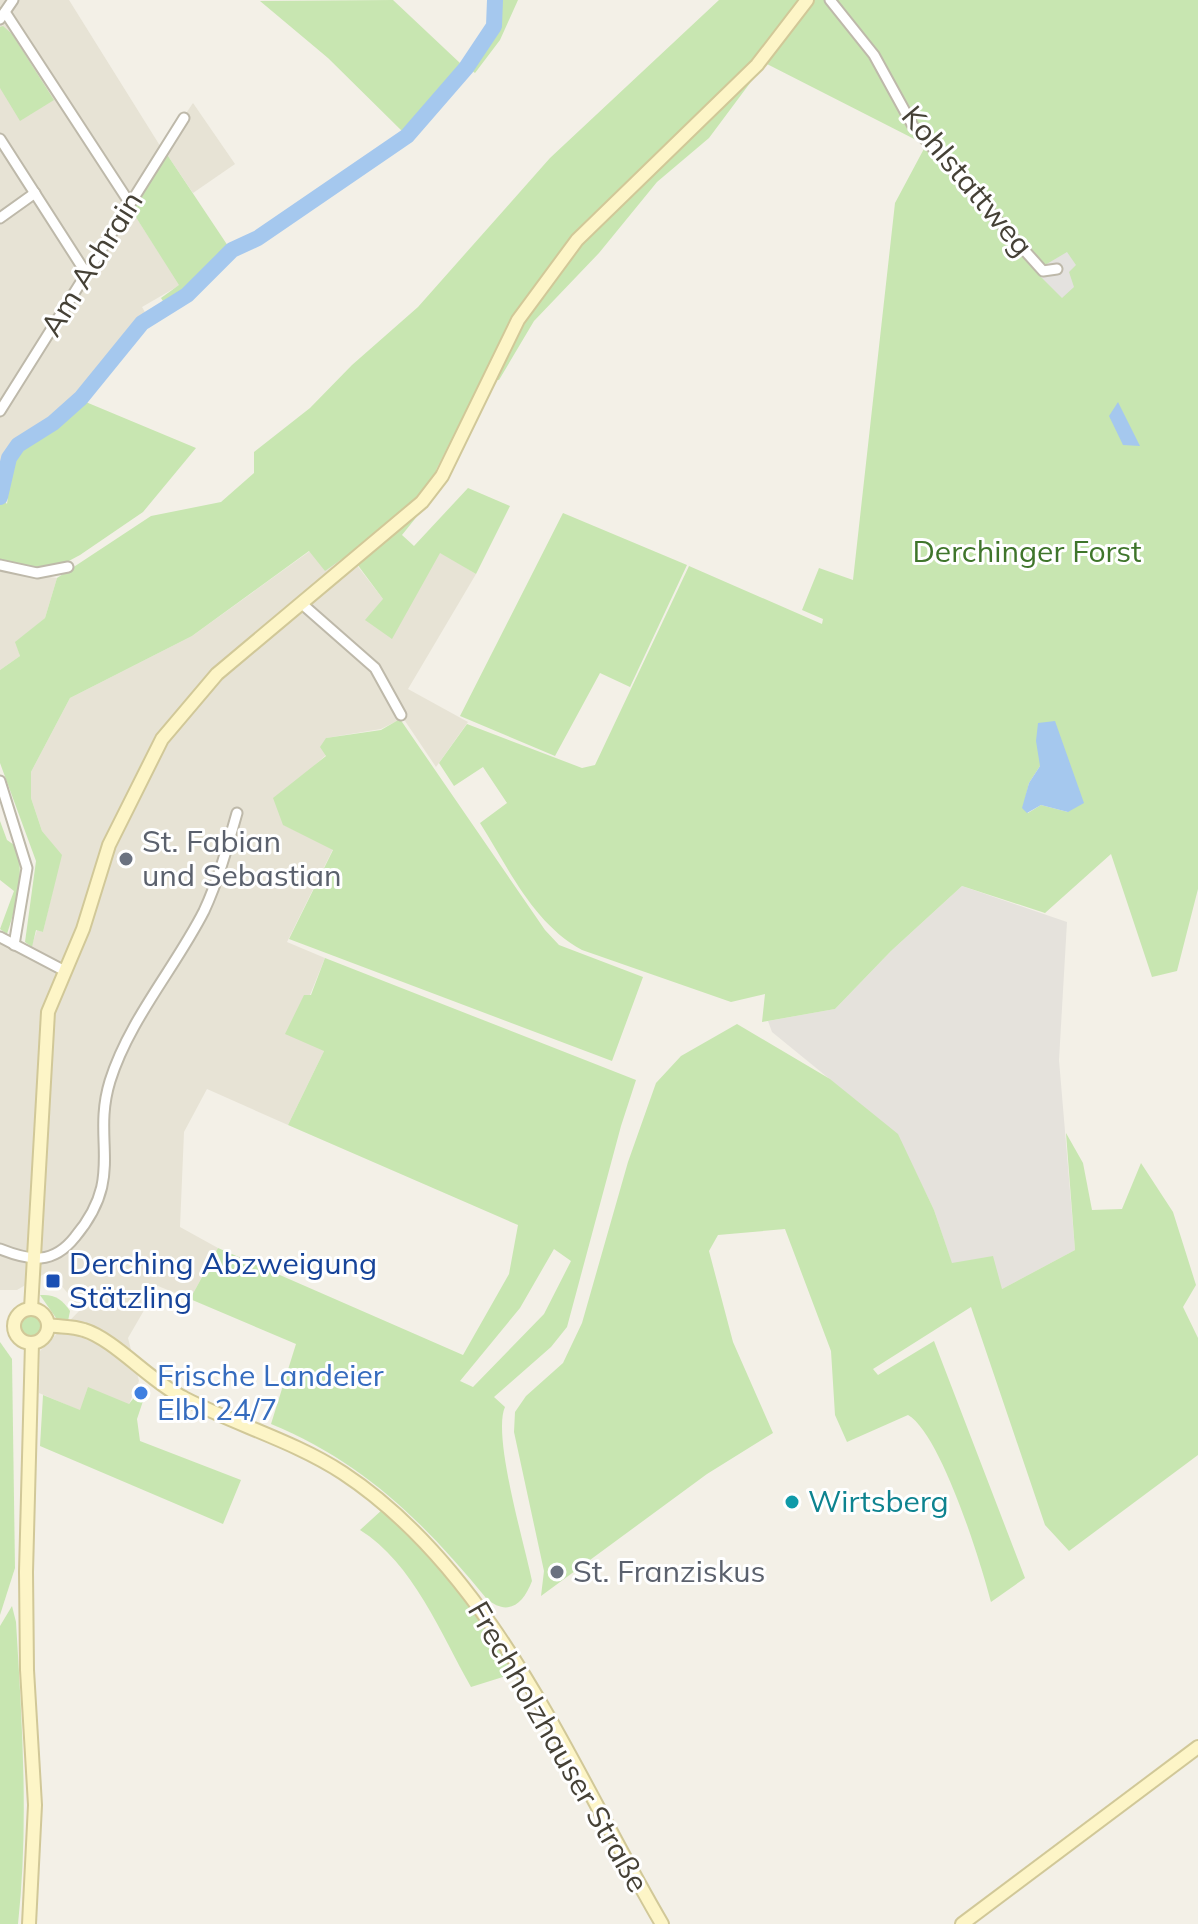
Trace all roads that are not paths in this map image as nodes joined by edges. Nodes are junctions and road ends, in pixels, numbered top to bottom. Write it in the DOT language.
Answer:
graph roads {
  1 [pos="13,0"];
  2 [pos="807,0"];
  3 [pos="830,0"];
  4 [pos="2,15"];
  5 [pos="184,118"];
  6 [pos="0,139"];
  7 [pos="35,193"];
  8 [pos="129,202"];
  9 [pos="0,218"];
  10 [pos="1057,269"];
  11 [pos="86,273"];
  12 [pos="0,411"];
  13 [pos="0,565"];
  14 [pos="68,567"];
  15 [pos="301,603"];
  16 [pos="401,715"];
  17 [pos="0,781"];
  18 [pos="237,813"];
  19 [pos="1,939"];
  20 [pos="14,945"];
  21 [pos="63,970"];
  22 [pos="0,1249"];
  23 [pos="33,1260"];
  24 [pos="31,1309"];
  25 [pos="48,1325"];
  26 [pos="14,1327"];
  27 [pos="0,1329"];
  28 [pos="32,1343"];
  29 [pos="1198,1747"];
  30 [pos="29,1924"];
  31 [pos="662,1924"];
  32 [pos="962,1924"];
  1 -- 4 [label="street"];
  2 -- 15 [label="street"];
  3 -- 10 [label="street, Kohlstattweg"];
  4 -- 8 [label="street"];
  5 -- 8 [label="street, Am Achrain"];
  6 -- 7 [label="street"];
  7 -- 9 [label="street"];
  7 -- 11 [label="street"];
  8 -- 11 [label="street, Am Achrain"];
  11 -- 12 [label="street, Am Achrain"];
  13 -- 14 [label="street"];
  15 -- 16 [label="street"];
  15 -- 21 [label="street"];
  17 -- 20 [label="street"];
  18 -- 23 [label="street"];
  19 -- 20 [label="street"];
  20 -- 21 [label="street"];
  21 -- 23 [label="street"];
  22 -- 23 [label="street"];
  23 -- 24 [label="street"];
  24 -- 25 [label="street"];
  24 -- 26 [label="street"];
  25 -- 28 [label="street"];
  25 -- 31 [label="street, Frechholzhauser Straße"];
  26 -- 27 [label="street"];
  26 -- 28 [label="street"];
  28 -- 30 [label="street"];
  29 -- 32 [label="street"];
}
